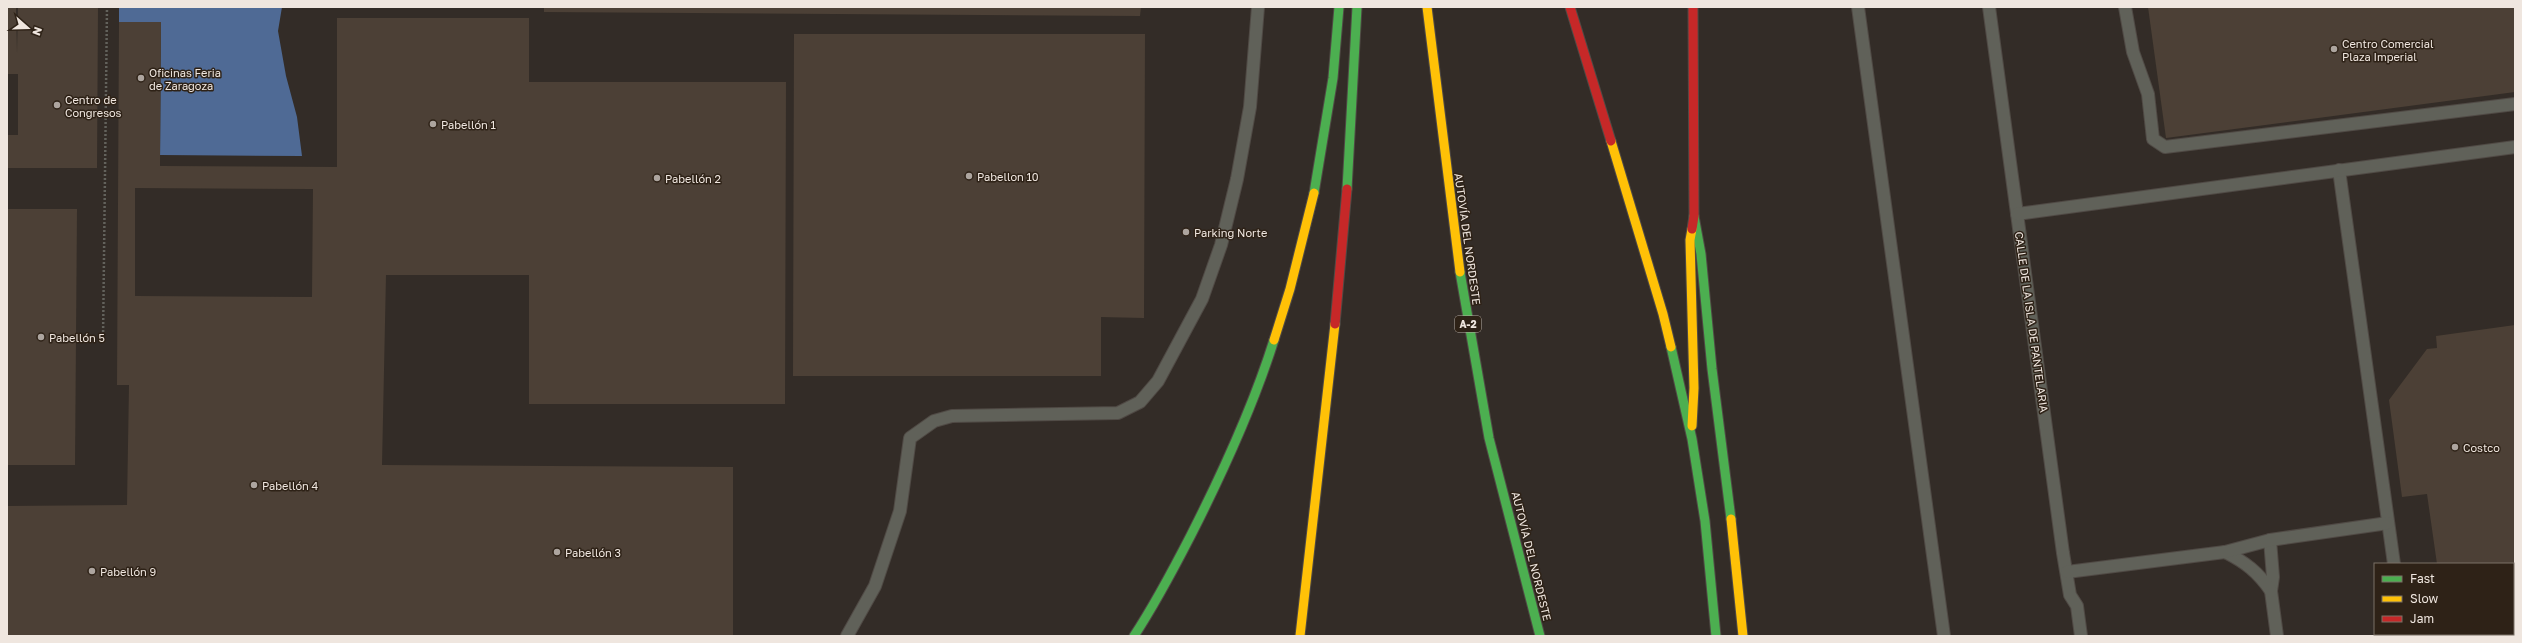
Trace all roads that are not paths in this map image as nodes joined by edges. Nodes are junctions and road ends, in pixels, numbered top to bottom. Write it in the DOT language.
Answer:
graph roads {
  1 [pos="1258,7"];
  2 [pos="1339,7"];
  3 [pos="1358,7"];
  4 [pos="1427,7"];
  5 [pos="1570,7"];
  6 [pos="1693,7"];
  7 [pos="1858,7"];
  8 [pos="1989,7"];
  9 [pos="2125,7"];
  10 [pos="2515,104"];
  11 [pos="2515,147"];
  12 [pos="2340,170"];
  13 [pos="2017,214"];
  14 [pos="1694,216"];
  15 [pos="1692,439"];
  16 [pos="2388,523"];
  17 [pos="2270,540"];
  18 [pos="2225,552"];
  19 [pos="2394,563"];
  20 [pos="2067,572"];
  21 [pos="2271,591"];
  22 [pos="847,636"];
  23 [pos="1134,636"];
  24 [pos="1300,636"];
  25 [pos="1540,636"];
  26 [pos="1716,636"];
  27 [pos="1743,636"];
  28 [pos="1944,636"];
  29 [pos="2081,636"];
  30 [pos="2277,636"];
  1 -- 22 [label="lane"];
  2 -- 23 [label="main road"];
  3 -- 24 [label="main road"];
  4 -- 25 [label="main road, AUTOVÍA DEL NORDESTE / A-2"];
  5 -- 15 [label="main road"];
  6 -- 14 [label="main road"];
  7 -- 28 [label="lane"];
  8 -- 13 [label="lane, CALLE DE LA ISLA DE PANTELARIA"];
  9 -- 10 [label="lane"];
  11 -- 12 [label="lane"];
  12 -- 13 [label="lane"];
  12 -- 16 [label="lane"];
  13 -- 20 [label="lane, CALLE DE LA ISLA DE PANTELARIA"];
  14 -- 15 [label="main road"];
  14 -- 27 [label="main road"];
  15 -- 26 [label="main road"];
  16 -- 17 [label="lane"];
  16 -- 19 [label="lane"];
  17 -- 18 [label="lane"];
  17 -- 21 [label="lane"];
  18 -- 20 [label="lane"];
  18 -- 21 [label="lane"];
  20 -- 29 [label="lane, CALLE DE LA ISLA DE PANTELARIA"];
  21 -- 30 [label="lane"];
}
